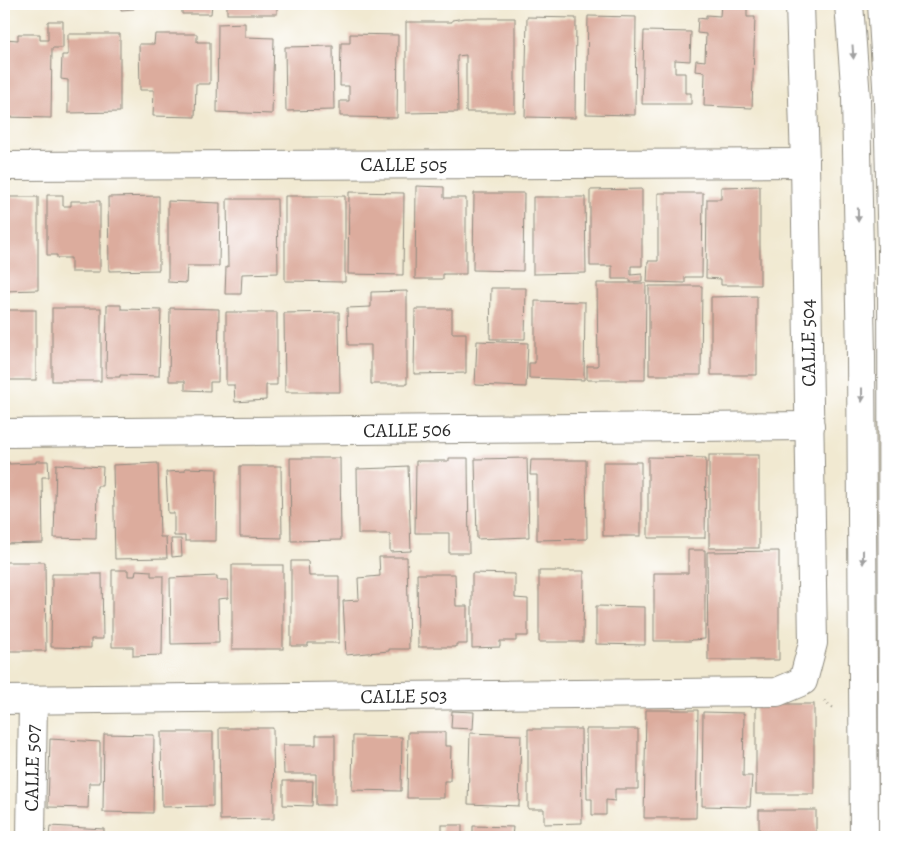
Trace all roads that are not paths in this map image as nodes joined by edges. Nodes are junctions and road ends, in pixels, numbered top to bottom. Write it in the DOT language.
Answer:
graph roads {
  1 [pos="800,4"];
  2 [pos="849,4"];
  3 [pos="882,4"];
  4 [pos="805,163"];
  5 [pos="4,166"];
  6 [pos="862,356"];
  7 [pos="897,356"];
  8 [pos="810,426"];
  9 [pos="4,433"];
  10 [pos="803,682"];
  11 [pos="4,700"];
  12 [pos="33,700"];
  13 [pos="31,837"];
  14 [pos="864,837"];
  15 [pos="893,837"];
  1 -- 4 [label="street, CALLE 504"];
  2 -- 6 [label="street, one-way"];
  3 -- 7 [label="street"];
  4 -- 5 [label="street, CALLE 505"];
  4 -- 8 [label="street, CALLE 504"];
  6 -- 7 [label="street"];
  6 -- 14 [label="street, one-way"];
  7 -- 15 [label="street"];
  8 -- 9 [label="street, CALLE 506"];
  8 -- 10 [label="street, CALLE 504"];
  10 -- 12 [label="street, CALLE 503"];
  11 -- 12 [label="street, CALLE 503"];
  12 -- 13 [label="street, CALLE 507"];
}
